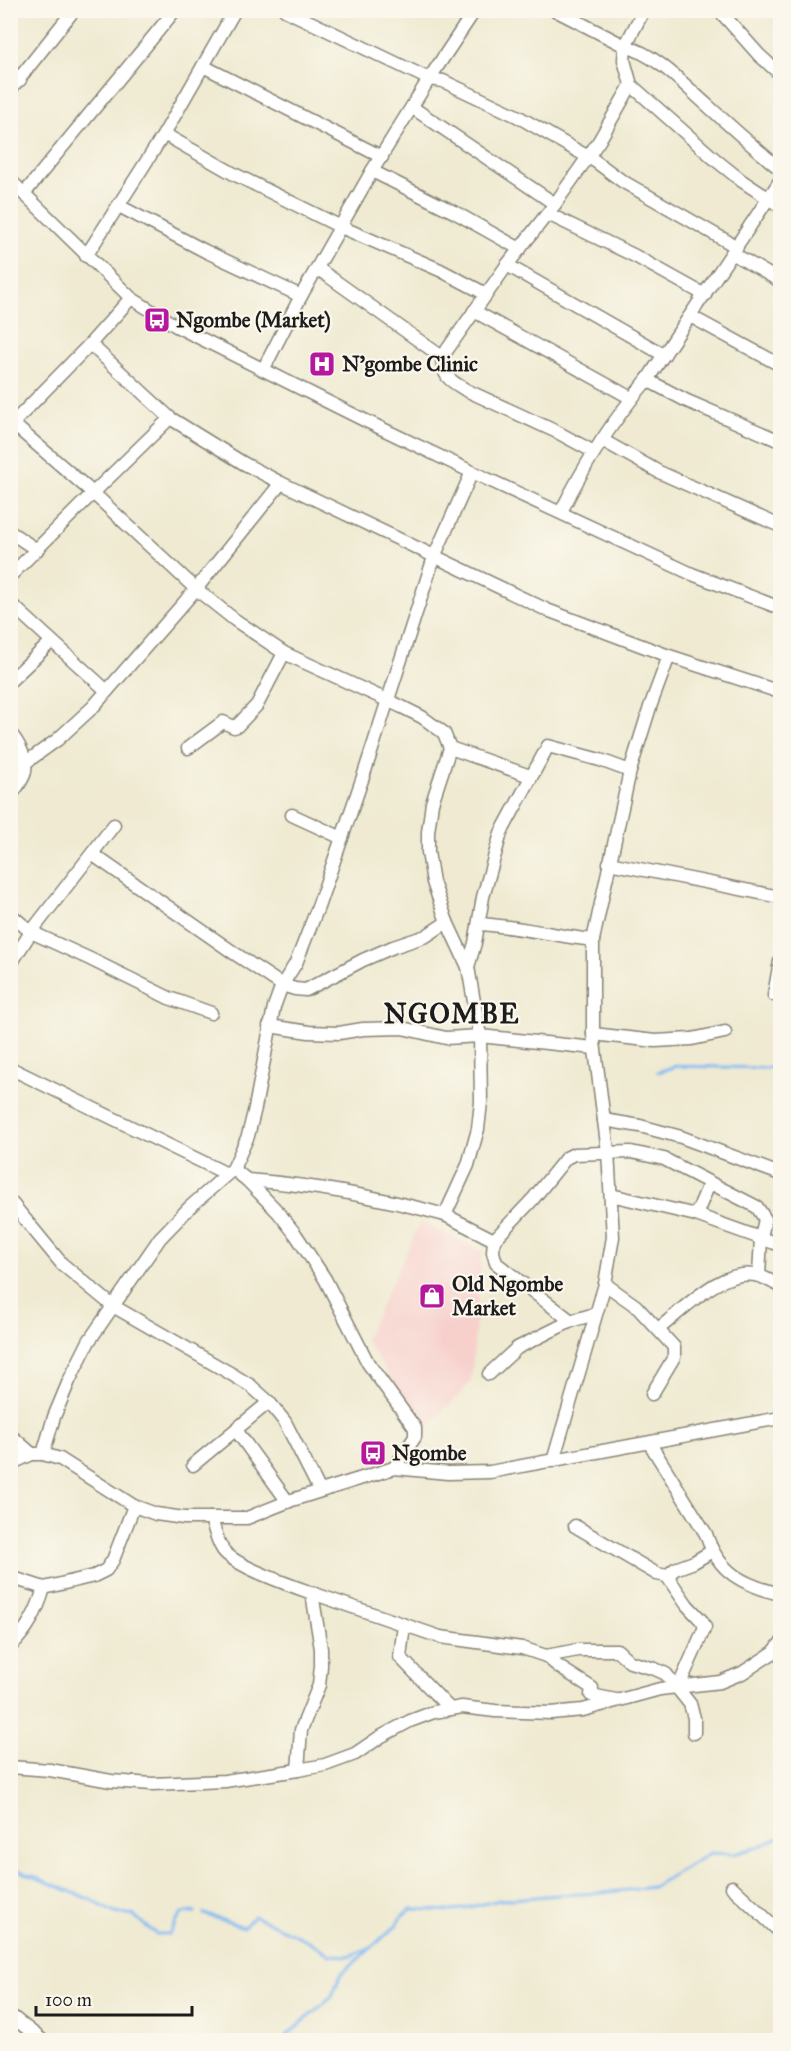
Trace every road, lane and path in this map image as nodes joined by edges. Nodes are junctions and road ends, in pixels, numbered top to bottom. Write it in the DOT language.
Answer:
graph roads {
  1 [pos="74,10"];
  2 [pos="175,10"];
  3 [pos="235,10"];
  4 [pos="285,10"];
  5 [pos="555,10"];
  6 [pos="644,10"];
  7 [pos="719,10"];
  8 [pos="471,11"];
  9 [pos="625,46"];
  10 [pos="203,66"];
  11 [pos="778,68"];
  12 [pos="10,71"];
  13 [pos="429,79"];
  14 [pos="20,80"];
  15 [pos="630,85"];
  16 [pos="10,90"];
  17 [pos="413,108"];
  18 [pos="164,134"];
  19 [pos="382,157"];
  20 [pos="588,158"];
  21 [pos="780,169"];
  22 [pos="372,171"];
  23 [pos="10,180"];
  24 [pos="780,181"];
  25 [pos="24,194"];
  26 [pos="768,199"];
  27 [pos="119,206"];
  28 [pos="780,206"];
  29 [pos="552,209"];
  30 [pos="341,227"];
  31 [pos="520,249"];
  32 [pos="734,250"];
  33 [pos="86,256"];
  34 [pos="507,265"];
  35 [pos="317,268"];
  36 [pos="780,281"];
  37 [pos="486,294"];
  38 [pos="705,295"];
  39 [pos="301,296"];
  40 [pos="131,298"];
  41 [pos="474,311"];
  42 [pos="690,316"];
  43 [pos="90,344"];
  44 [pos="664,355"];
  45 [pos="442,357"];
  46 [pos="780,365"];
  47 [pos="263,370"];
  48 [pos="647,380"];
  49 [pos="632,398"];
  50 [pos="170,418"];
  51 [pos="11,425"];
  52 [pos="602,440"];
  53 [pos="780,441"];
  54 [pos="594,452"];
  55 [pos="472,472"];
  56 [pos="281,483"];
  57 [pos="93,493"];
  58 [pos="561,512"];
  59 [pos="780,526"];
  60 [pos="10,532"];
  61 [pos="37,550"];
  62 [pos="434,557"];
  63 [pos="10,576"];
  64 [pos="196,589"];
  65 [pos="10,603"];
  66 [pos="779,603"];
  67 [pos="51,642"];
  68 [pos="284,653"];
  69 [pos="669,656"];
  70 [pos="10,681"];
  71 [pos="107,691"];
  72 [pos="780,692"];
  73 [pos="388,700"];
  74 [pos="10,734"];
  75 [pos="188,748"];
  76 [pos="450,748"];
  77 [pos="25,763"];
  78 [pos="630,771"];
  79 [pos="530,776"];
  80 [pos="10,796"];
  81 [pos="292,815"];
  82 [pos="114,825"];
  83 [pos="342,838"];
  84 [pos="92,854"];
  85 [pos="609,863"];
  86 [pos="780,897"];
  87 [pos="10,914"];
  88 [pos="447,922"];
  89 [pos="478,924"];
  90 [pos="30,932"];
  91 [pos="593,940"];
  92 [pos="780,961"];
  93 [pos="10,965"];
  94 [pos="468,967"];
  95 [pos="282,985"];
  96 [pos="774,995"];
  97 [pos="211,1013"];
  98 [pos="269,1026"];
  99 [pos="725,1032"];
  100 [pos="593,1034"];
  101 [pos="480,1036"];
  102 [pos="594,1048"];
  103 [pos="10,1068"];
  104 [pos="604,1120"];
  105 [pos="608,1152"];
  106 [pos="230,1172"];
  107 [pos="780,1174"];
  108 [pos="247,1180"];
  109 [pos="709,1184"];
  110 [pos="611,1195"];
  111 [pos="10,1201"];
  112 [pos="445,1215"];
  113 [pos="696,1215"];
  114 [pos="761,1237"];
  115 [pos="494,1240"];
  116 [pos="780,1245"];
  117 [pos="759,1276"];
  118 [pos="605,1284"];
  119 [pos="780,1286"];
  120 [pos="113,1306"];
  121 [pos="595,1314"];
  122 [pos="571,1321"];
  123 [pos="658,1329"];
  124 [pos="489,1374"];
  125 [pos="652,1394"];
  126 [pos="269,1402"];
  127 [pos="780,1418"];
  128 [pos="237,1430"];
  129 [pos="10,1435"];
  130 [pos="650,1444"];
  131 [pos="37,1454"];
  132 [pos="553,1461"];
  133 [pos="10,1464"];
  134 [pos="193,1465"];
  135 [pos="394,1468"];
  136 [pos="320,1491"];
  137 [pos="288,1502"];
  138 [pos="134,1506"];
  139 [pos="211,1518"];
  140 [pos="575,1526"];
  141 [pos="711,1551"];
  142 [pos="667,1576"];
  143 [pos="10,1577"];
  144 [pos="44,1588"];
  145 [pos="312,1593"];
  146 [pos="780,1594"];
  147 [pos="404,1625"];
  148 [pos="780,1644"];
  149 [pos="10,1647"];
  150 [pos="546,1656"];
  151 [pos="678,1688"];
  152 [pos="620,1701"];
  153 [pos="449,1708"];
  154 [pos="694,1733"];
  155 [pos="10,1767"];
  156 [pos="298,1770"];
  157 [pos="732,1887"];
  158 [pos="780,1932"];
  159 [pos="10,2015"];
  160 [pos="42,2040"];
  1 -- 14 [label="street"];
  2 -- 25 [label="street"];
  3 -- 10 [label="street"];
  4 -- 13 [label="street"];
  5 -- 9 [label="street"];
  6 -- 9 [label="street"];
  7 -- 11 [label="street"];
  8 -- 13 [label="street"];
  9 -- 15 [label="street"];
  9 -- 21 [label="street"];
  10 -- 18 [label="street"];
  10 -- 19 [label="street"];
  12 -- 14 [label="street"];
  13 -- 17 [label="street"];
  13 -- 20 [label="street"];
  14 -- 16 [label="street"];
  15 -- 20 [label="street"];
  15 -- 26 [label="street"];
  17 -- 19 [label="street"];
  17 -- 29 [label="street"];
  18 -- 27 [label="street"];
  18 -- 30 [label="street"];
  19 -- 22 [label="street"];
  20 -- 29 [label="street"];
  20 -- 32 [label="street"];
  22 -- 30 [label="street"];
  22 -- 31 [label="street"];
  23 -- 25 [label="street"];
  24 -- 26 [label="street"];
  25 -- 33 [label="street"];
  26 -- 28 [label="street"];
  26 -- 32 [label="street"];
  27 -- 33 [label="street"];
  27 -- 39 [label="street"];
  29 -- 31 [label="street"];
  29 -- 38 [label="street"];
  30 -- 35 [label="street"];
  30 -- 37 [label="street"];
  31 -- 34 [label="street"];
  32 -- 36 [label="street"];
  32 -- 38 [label="street"];
  33 -- 40 [label="street"];
  34 -- 37 [label="street"];
  34 -- 44 [label="street"];
  35 -- 39 [label="street"];
  35 -- 45 [label="street"];
  37 -- 41 [label="street"];
  38 -- 42 [label="street"];
  39 -- 47 [label="street"];
  40 -- 43 [label="street"];
  40 -- 47 [label="street"];
  41 -- 45 [label="street"];
  41 -- 49 [label="street"];
  42 -- 44 [label="street"];
  42 -- 46 [label="street"];
  43 -- 50 [label="street"];
  43 -- 51 [label="street"];
  44 -- 48 [label="street"];
  45 -- 54 [label="street"];
  47 -- 55 [label="street"];
  48 -- 49 [label="street"];
  48 -- 53 [label="street"];
  49 -- 52 [label="street"];
  50 -- 56 [label="street"];
  50 -- 57 [label="street"];
  51 -- 57 [label="street"];
  52 -- 54 [label="street"];
  52 -- 59 [label="street"];
  54 -- 58 [label="street"];
  55 -- 58 [label="street"];
  55 -- 62 [label="street"];
  56 -- 62 [label="street"];
  56 -- 64 [label="street"];
  57 -- 61 [label="street"];
  57 -- 64 [label="street"];
  58 -- 66 [label="street"];
  60 -- 61 [label="street"];
  61 -- 63 [label="street"];
  62 -- 69 [label="street"];
  62 -- 73 [label="street"];
  64 -- 68 [label="street"];
  64 -- 71 [label="street"];
  65 -- 67 [label="street"];
  67 -- 70 [label="street"];
  67 -- 71 [label="street"];
  68 -- 73 [label="street"];
  68 -- 75 [label="street"];
  69 -- 72 [label="street"];
  69 -- 78 [label="street"];
  71 -- 77 [label="street"];
  73 -- 76 [label="street"];
  73 -- 83 [label="street"];
  74 -- 77 [label="street"];
  76 -- 79 [label="street"];
  76 -- 88 [label="street"];
  77 -- 80 [label="street"];
  78 -- 79 [label="street"];
  78 -- 85 [label="street"];
  79 -- 89 [label="street"];
  81 -- 83 [label="street"];
  82 -- 84 [label="street"];
  83 -- 95 [label="street"];
  84 -- 90 [label="street"];
  84 -- 95 [label="street"];
  85 -- 86 [label="street"];
  85 -- 91 [label="street"];
  87 -- 90 [label="street"];
  88 -- 94 [label="street"];
  88 -- 95 [label="street"];
  89 -- 91 [label="street"];
  89 -- 94 [label="street"];
  90 -- 93 [label="street"];
  90 -- 97 [label="street"];
  91 -- 100 [label="street"];
  92 -- 96 [label="street"];
  94 -- 101 [label="street"];
  95 -- 98 [label="street"];
  98 -- 101 [label="street"];
  98 -- 106 [label="street"];
  99 -- 100 [label="street"];
  100 -- 102 [label="street"];
  101 -- 102 [label="street"];
  101 -- 112 [label="street"];
  102 -- 104 [label="street"];
  103 -- 106 [label="street"];
  104 -- 105 [label="street"];
  104 -- 107 [label="street"];
  105 -- 109 [label="street"];
  105 -- 110 [label="street"];
  105 -- 115 [label="street"];
  106 -- 108 [label="street"];
  106 -- 120 [label="street"];
  108 -- 112 [label="street"];
  108 -- 135 [label="street"];
  109 -- 113 [label="street"];
  109 -- 114 [label="street"];
  110 -- 113 [label="street"];
  110 -- 118 [label="street"];
  111 -- 120 [label="street"];
  112 -- 115 [label="street"];
  113 -- 114 [label="street"];
  114 -- 116 [label="street"];
  114 -- 117 [label="street"];
  115 -- 122 [label="street"];
  117 -- 119 [label="street"];
  117 -- 123 [label="street"];
  118 -- 121 [label="street"];
  118 -- 123 [label="street"];
  120 -- 126 [label="street"];
  120 -- 131 [label="street"];
  121 -- 122 [label="street"];
  121 -- 132 [label="street"];
  122 -- 124 [label="street"];
  123 -- 125 [label="street"];
  126 -- 128 [label="street"];
  126 -- 136 [label="street"];
  127 -- 130 [label="street"];
  128 -- 134 [label="street"];
  128 -- 137 [label="street"];
  129 -- 131 [label="street"];
  130 -- 132 [label="street"];
  130 -- 141 [label="street"];
  131 -- 133 [label="street"];
  131 -- 138 [label="street"];
  132 -- 135 [label="street"];
  135 -- 136 [label="street"];
  136 -- 137 [label="street"];
  137 -- 139 [label="street"];
  138 -- 139 [label="street"];
  138 -- 144 [label="street"];
  139 -- 145 [label="street"];
  140 -- 142 [label="street"];
  141 -- 142 [label="street"];
  141 -- 146 [label="street"];
  142 -- 151 [label="street"];
  143 -- 144 [label="street"];
  144 -- 149 [label="street"];
  145 -- 147 [label="street"];
  145 -- 156 [label="street"];
  147 -- 150 [label="street"];
  147 -- 153 [label="street"];
  148 -- 151 [label="street"];
  150 -- 151 [label="street"];
  150 -- 152 [label="street"];
  151 -- 152 [label="street"];
  151 -- 154 [label="street"];
  152 -- 153 [label="street"];
  153 -- 156 [label="street"];
  155 -- 156 [label="street"];
  157 -- 158 [label="street"];
  159 -- 160 [label="street"];
}
